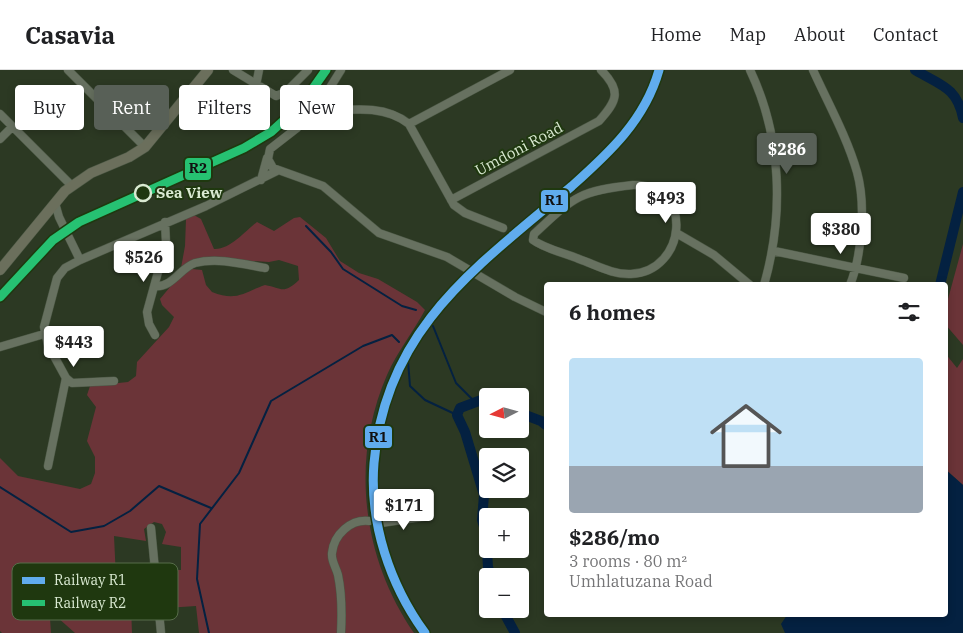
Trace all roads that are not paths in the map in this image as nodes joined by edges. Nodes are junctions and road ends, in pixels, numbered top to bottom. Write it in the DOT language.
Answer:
graph roads {
  1 [pos="208,70"];
  2 [pos="233,70"];
  3 [pos="260,70"];
  4 [pos="308,70"];
  5 [pos="341,70"];
  6 [pos="510,70"];
  7 [pos="601,70"];
  8 [pos="750,70"];
  9 [pos="813,70"];
  10 [pos="71,71"];
  11 [pos="256,85"];
  12 [pos="334,85"];
  13 [pos="270,93"];
  14 [pos="353,111"];
  15 [pos="0,114"];
  16 [pos="409,124"];
  17 [pos="12,127"];
  18 [pos="294,130"];
  19 [pos="0,139"];
  20 [pos="145,147"];
  21 [pos="268,155"];
  22 [pos="277,171"];
  23 [pos="261,180"];
  24 [pos="72,186"];
  25 [pos="451,200"];
  26 [pos="55,203"];
  27 [pos="166,222"];
  28 [pos="503,228"];
  29 [pos="678,234"];
  30 [pos="774,251"];
  31 [pos="80,260"];
  32 [pos="265,268"];
  33 [pos="0,270"];
  34 [pos="856,270"];
  35 [pos="904,278"];
  36 [pos="746,282"];
  37 [pos="765,282"];
  38 [pos="851,282"];
  39 [pos="155,286"];
  40 [pos="544,311"];
  41 [pos="44,334"];
  42 [pos="155,336"];
  43 [pos="0,347"];
  44 [pos="66,378"];
  45 [pos="114,381"];
  46 [pos="48,466"];
  47 [pos="428,516"];
  48 [pos="369,521"];
  49 [pos="381,523"];
  50 [pos="151,528"];
  51 [pos="154,563"];
  52 [pos="160,620"];
  53 [pos="161,633"];
  54 [pos="342,633"];
  1 -- 20 [label="main road"];
  2 -- 11 [label="street"];
  3 -- 11 [label="street"];
  4 -- 13 [label="street"];
  5 -- 12 [label="street"];
  6 -- 16 [label="street"];
  7 -- 25 [label="street, Umdoni Road"];
  8 -- 30 [label="street"];
  9 -- 34 [label="street"];
  10 -- 20 [label="street"];
  14 -- 16 [label="street"];
  15 -- 17 [label="street"];
  16 -- 25 [label="street"];
  17 -- 19 [label="street"];
  17 -- 24 [label="street"];
  18 -- 21 [label="street"];
  20 -- 24 [label="main road"];
  21 -- 22 [label="street"];
  21 -- 23 [label="street"];
  22 -- 23 [label="street"];
  22 -- 40 [label="street"];
  23 -- 27 [label="street"];
  24 -- 26 [label="main road"];
  25 -- 28 [label="street"];
  26 -- 31 [label="street"];
  26 -- 33 [label="main road"];
  27 -- 31 [label="street"];
  27 -- 39 [label="street"];
  29 -- 29 [label="street"];
  29 -- 36 [label="street"];
  30 -- 34 [label="street"];
  30 -- 37 [label="street"];
  31 -- 41 [label="street"];
  32 -- 39 [label="street"];
  34 -- 35 [label="street"];
  34 -- 38 [label="street"];
  39 -- 42 [label="street"];
  41 -- 43 [label="street"];
  41 -- 44 [label="street"];
  44 -- 45 [label="street"];
  44 -- 46 [label="street"];
  47 -- 49 [label="street"];
  48 -- 54 [label="street"];
  50 -- 51 [label="street"];
  52 -- 53 [label="street"];
}
